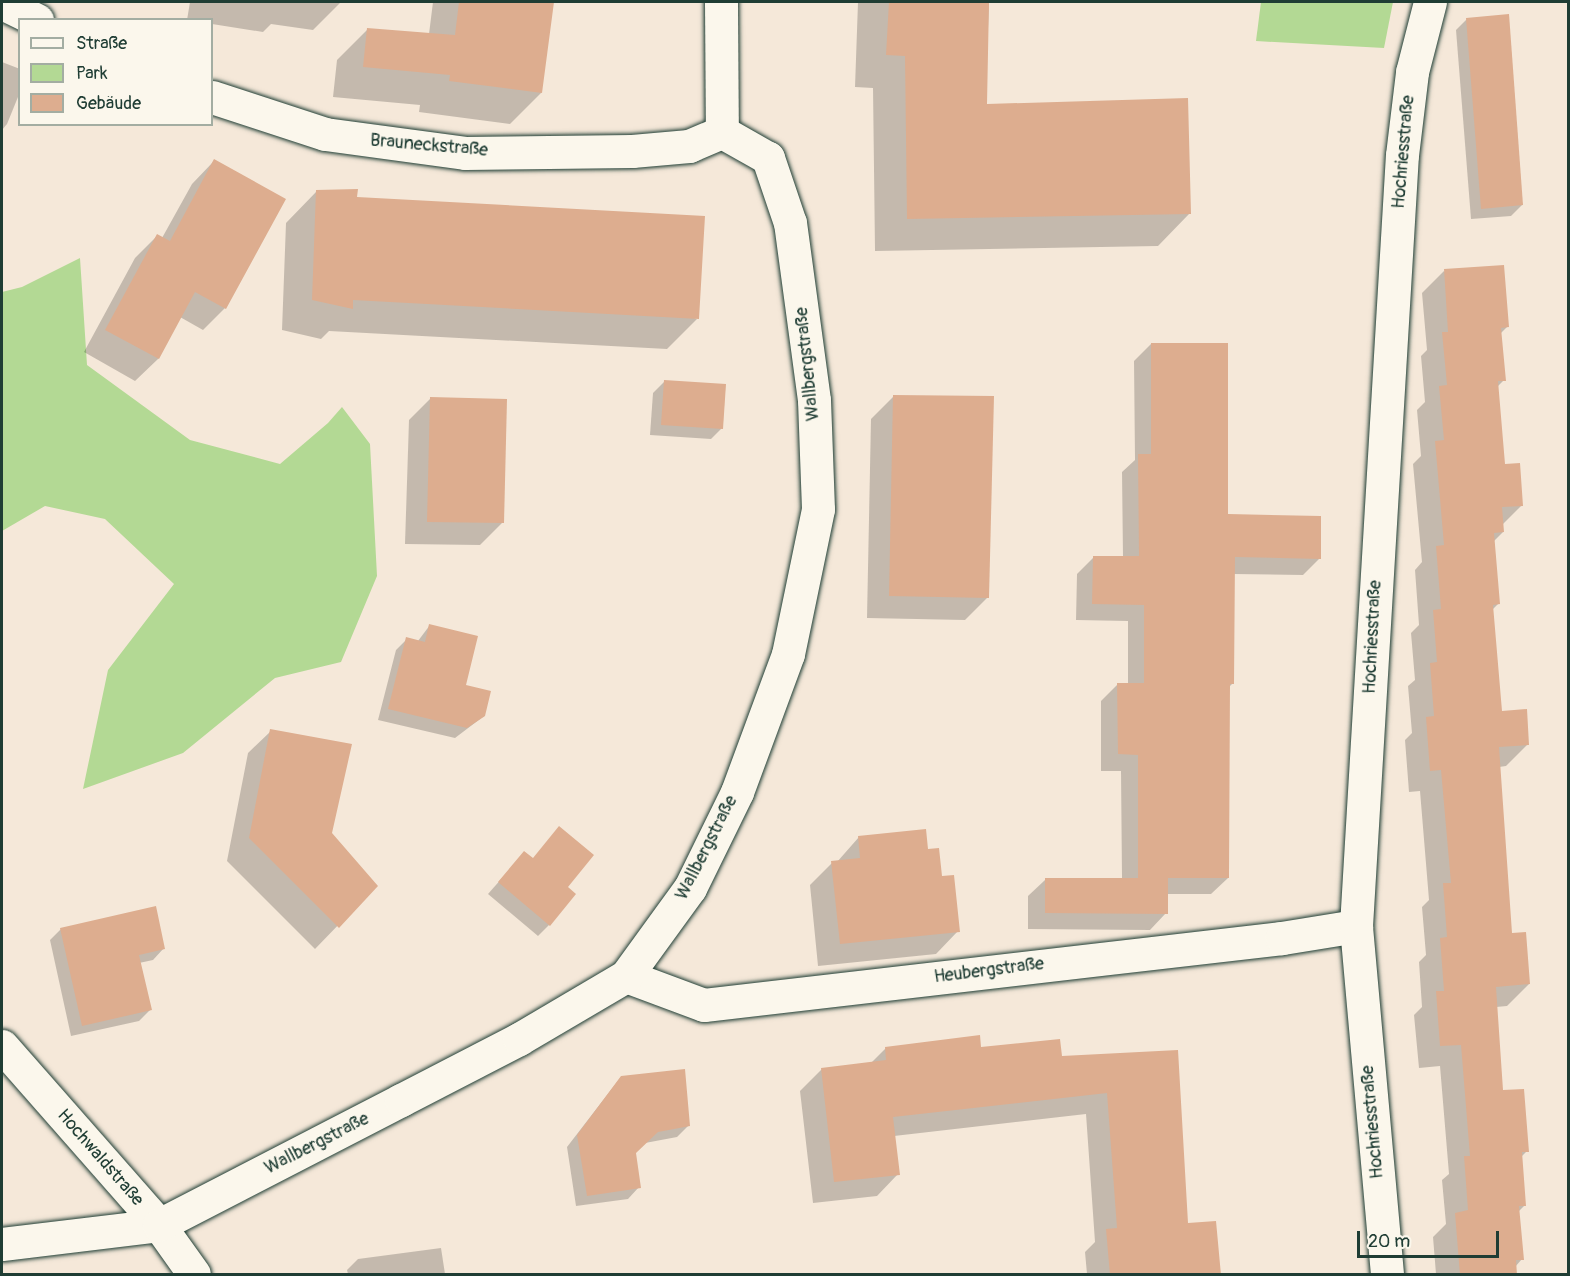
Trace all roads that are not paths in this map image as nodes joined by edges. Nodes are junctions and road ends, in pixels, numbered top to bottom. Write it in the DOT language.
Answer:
graph roads {
  1 [pos="721,2"];
  2 [pos="1430,2"];
  3 [pos="2,3"];
  4 [pos="33,18"];
  5 [pos="213,97"];
  6 [pos="722,132"];
  7 [pos="1356,926"];
  8 [pos="626,976"];
  9 [pos="2,1046"];
  10 [pos="159,1226"];
  11 [pos="2,1244"];
  12 [pos="194,1275"];
  13 [pos="1387,1275"];
  1 -- 6 [label="street"];
  2 -- 7 [label="street, Hochriesstraße"];
  3 -- 4 [label="street"];
  5 -- 6 [label="street, Brauneckstraße"];
  6 -- 8 [label="street, Wallbergstraße"];
  7 -- 8 [label="street, Heubergstraße"];
  7 -- 13 [label="street, Hochriesstraße"];
  8 -- 10 [label="street, Wallbergstraße"];
  9 -- 10 [label="street, Hochwaldstraße"];
  10 -- 11 [label="street, Wallbergstraße"];
  10 -- 12 [label="street, Hochwaldstraße"];
}
